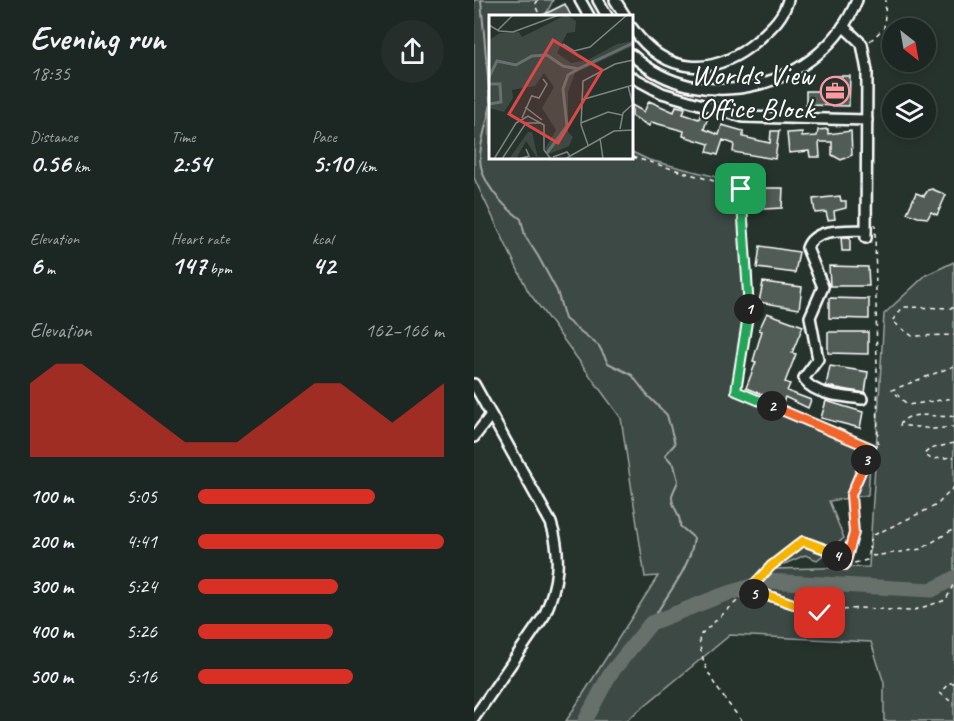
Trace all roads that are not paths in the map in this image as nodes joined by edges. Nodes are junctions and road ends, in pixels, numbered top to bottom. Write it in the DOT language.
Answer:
graph roads {
  1 [pos="580,0"];
  2 [pos="597,0"];
  3 [pos="615,0"];
  4 [pos="788,0"];
  5 [pos="857,0"];
  6 [pos="588,15"];
  7 [pos="606,15"];
  8 [pos="624,15"];
  9 [pos="843,26"];
  10 [pos="633,29"];
  11 [pos="633,56"];
  12 [pos="633,78"];
  13 [pos="867,120"];
  14 [pos="474,384"];
  15 [pos="862,399"];
  16 [pos="491,415"];
  17 [pos="474,437"];
  18 [pos="474,718"];
  1 -- 6 [label="street"];
  2 -- 7 [label="street"];
  3 -- 8 [label="street"];
  4 -- 10 [label="street"];
  5 -- 9 [label="street"];
  9 -- 11 [label="street"];
  9 -- 13 [label="street"];
  12 -- 13 [label="street"];
  13 -- 15 [label="street"];
  14 -- 16 [label="street"];
  16 -- 17 [label="street"];
  16 -- 18 [label="street"];
}
